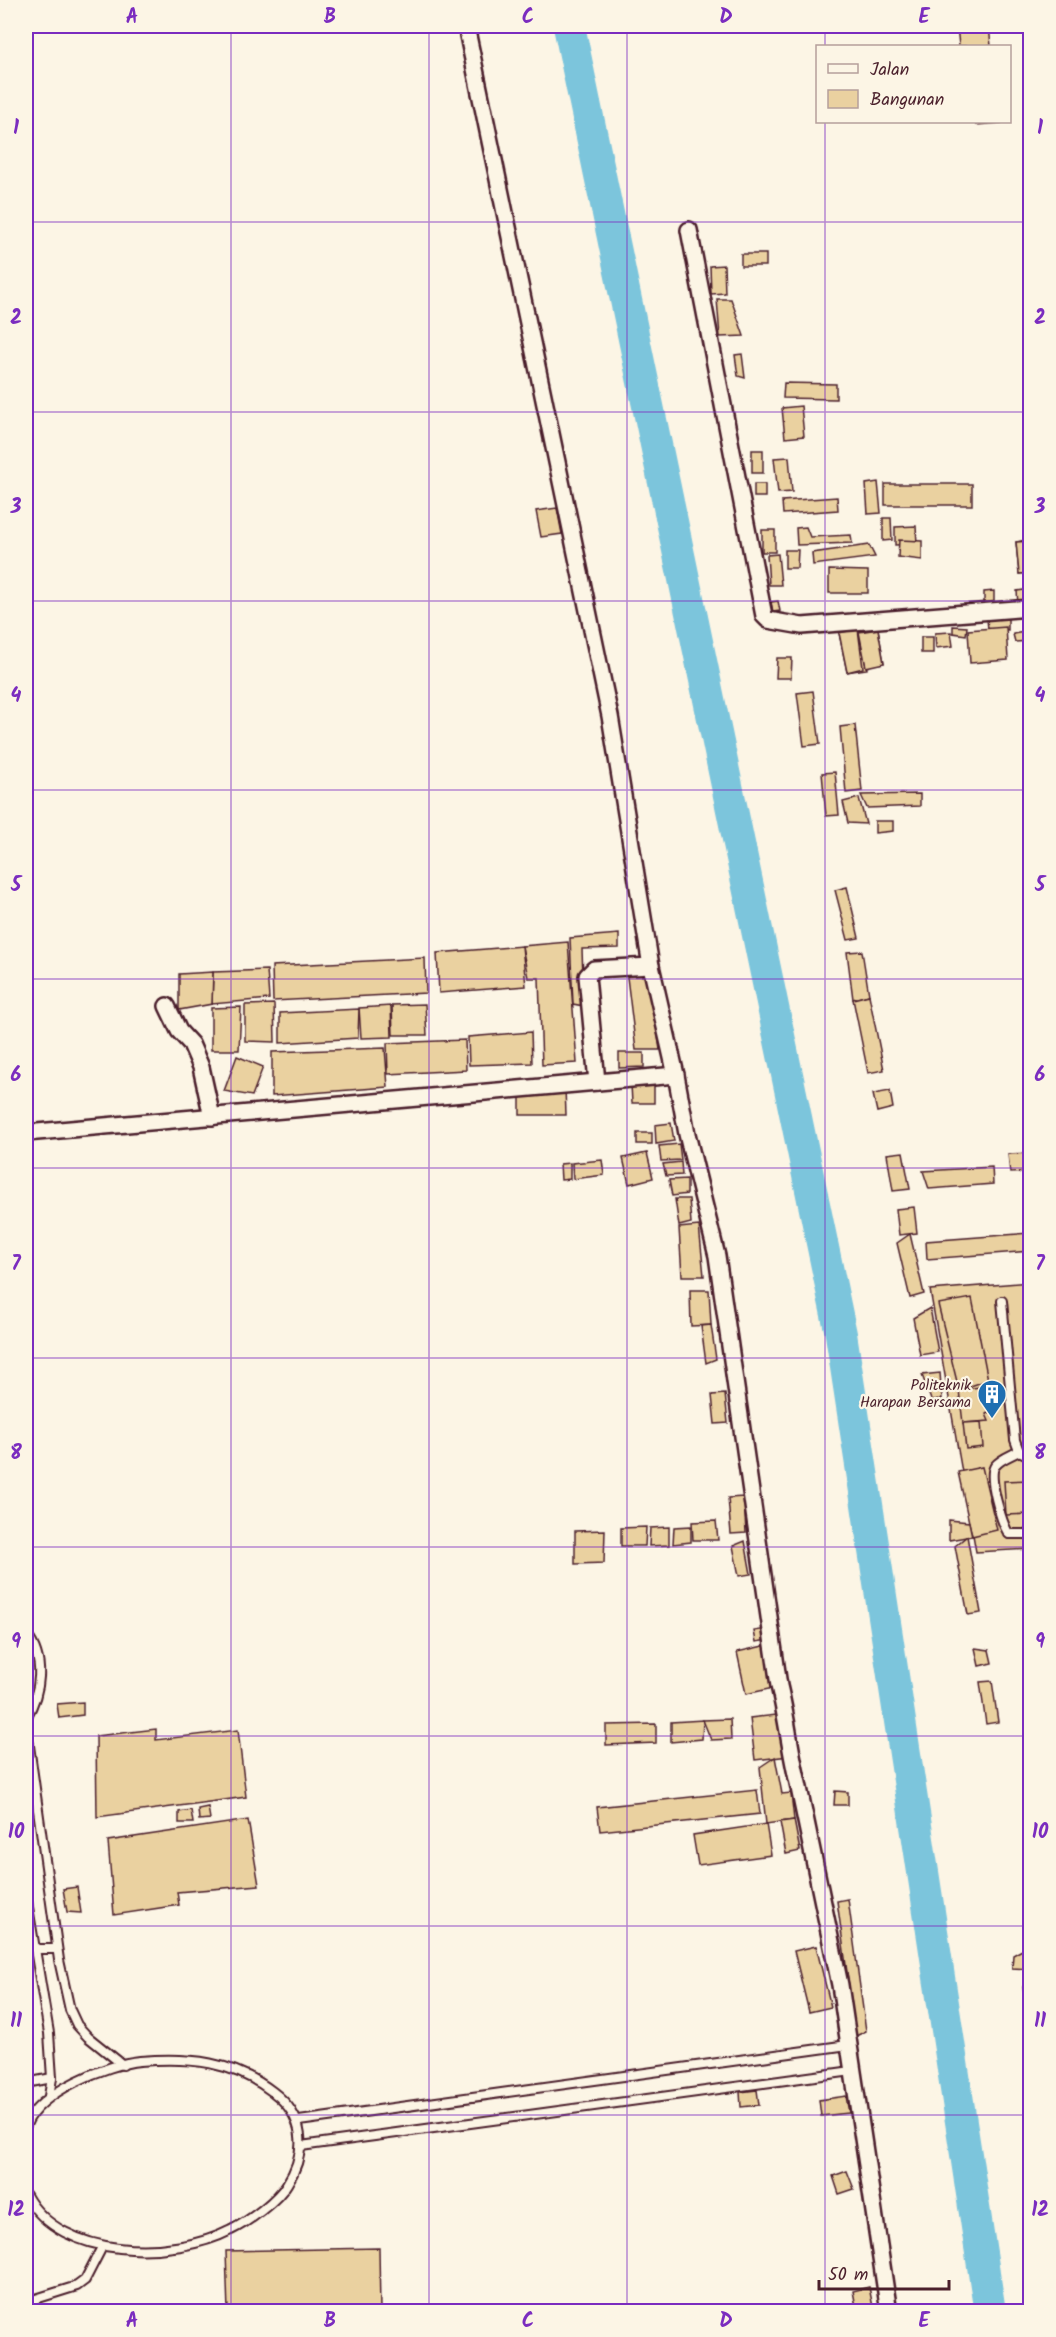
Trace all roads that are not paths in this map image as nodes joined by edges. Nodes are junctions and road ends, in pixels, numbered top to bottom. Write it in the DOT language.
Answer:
graph roads {
  1 [pos="466,26"];
  2 [pos="689,230"];
  3 [pos="1030,608"];
  4 [pos="651,966"];
  5 [pos="167,1006"];
  6 [pos="676,1075"];
  7 [pos="597,1082"];
  8 [pos="212,1117"];
  9 [pos="26,1133"];
  10 [pos="1002,1301"];
  11 [pos="1019,1451"];
  12 [pos="1030,1456"];
  13 [pos="1030,1534"];
  14 [pos="26,1634"];
  15 [pos="26,1718"];
  16 [pos="26,1724"];
  17 [pos="26,1895"];
  18 [pos="35,1949"];
  19 [pos="57,1949"];
  20 [pos="848,2045"];
  21 [pos="123,2065"];
  22 [pos="852,2072"];
  23 [pos="52,2078"];
  24 [pos="26,2083"];
  25 [pos="49,2096"];
  26 [pos="299,2121"];
  27 [pos="26,2125"];
  28 [pos="301,2146"];
  29 [pos="26,2195"];
  30 [pos="102,2247"];
  31 [pos="26,2302"];
  32 [pos="889,2312"];
  1 -- 4 [label="street"];
  2 -- 3 [label="street"];
  4 -- 6 [label="street"];
  4 -- 7 [label="street"];
  5 -- 8 [label="street"];
  6 -- 7 [label="street"];
  6 -- 20 [label="street"];
  7 -- 8 [label="street"];
  8 -- 9 [label="street"];
  10 -- 11 [label="lane"];
  11 -- 12 [label="lane"];
  11 -- 13 [label="lane"];
  14 -- 15 [label="lane"];
  16 -- 19 [label="lane"];
  17 -- 18 [label="lane"];
  18 -- 19 [label="lane"];
  18 -- 23 [label="lane"];
  19 -- 21 [label="lane"];
  20 -- 22 [label="street"];
  20 -- 26 [label="lane"];
  21 -- 25 [label="lane"];
  21 -- 26 [label="lane"];
  22 -- 28 [label="lane"];
  22 -- 32 [label="street"];
  23 -- 24 [label="lane"];
  23 -- 25 [label="lane"];
  25 -- 27 [label="lane"];
  26 -- 28 [label="lane"];
  28 -- 30 [label="lane"];
  29 -- 30 [label="lane"];
  30 -- 31 [label="lane"];
}
